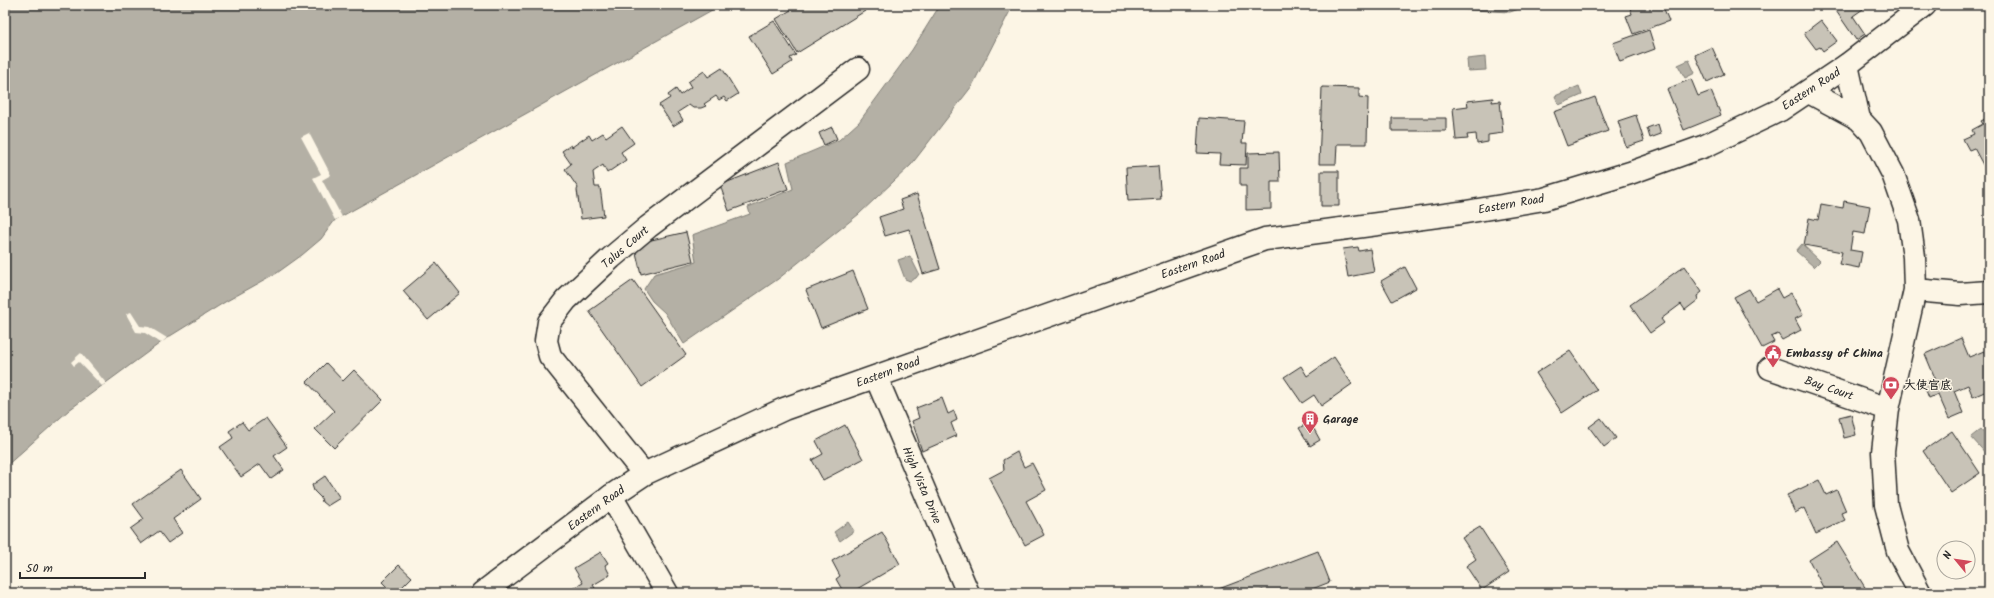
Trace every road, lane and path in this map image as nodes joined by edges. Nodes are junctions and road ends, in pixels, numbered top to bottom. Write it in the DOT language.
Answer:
graph roads {
  1 [pos="1925,5"];
  2 [pos="1847,65"];
  3 [pos="858,70"];
  4 [pos="1809,92"];
  5 [pos="1859,118"];
  6 [pos="1915,290"];
  7 [pos="1989,292"];
  8 [pos="1770,368"];
  9 [pos="876,377"];
  10 [pos="1888,409"];
  11 [pos="644,474"];
  12 [pos="611,496"];
  13 [pos="482,593"];
  14 [pos="666,593"];
  15 [pos="968,593"];
  16 [pos="1920,593"];
  1 -- 2 [label="main road, Eastern Road"];
  2 -- 4 [label="main road, Eastern Road"];
  2 -- 5 [label="main road"];
  3 -- 11 [label="main road, Talus Court"];
  4 -- 5 [label="main road"];
  4 -- 9 [label="main road, Eastern Road"];
  5 -- 6 [label="main road"];
  6 -- 7 [label="main road"];
  6 -- 10 [label="main road"];
  8 -- 10 [label="main road, Bay Court"];
  9 -- 11 [label="main road, Eastern Road"];
  9 -- 15 [label="main road, High Vista Drive"];
  10 -- 16 [label="main road"];
  11 -- 12 [label="main road, Eastern Road"];
  12 -- 13 [label="main road, Eastern Road"];
  12 -- 14 [label="main road"];
}
